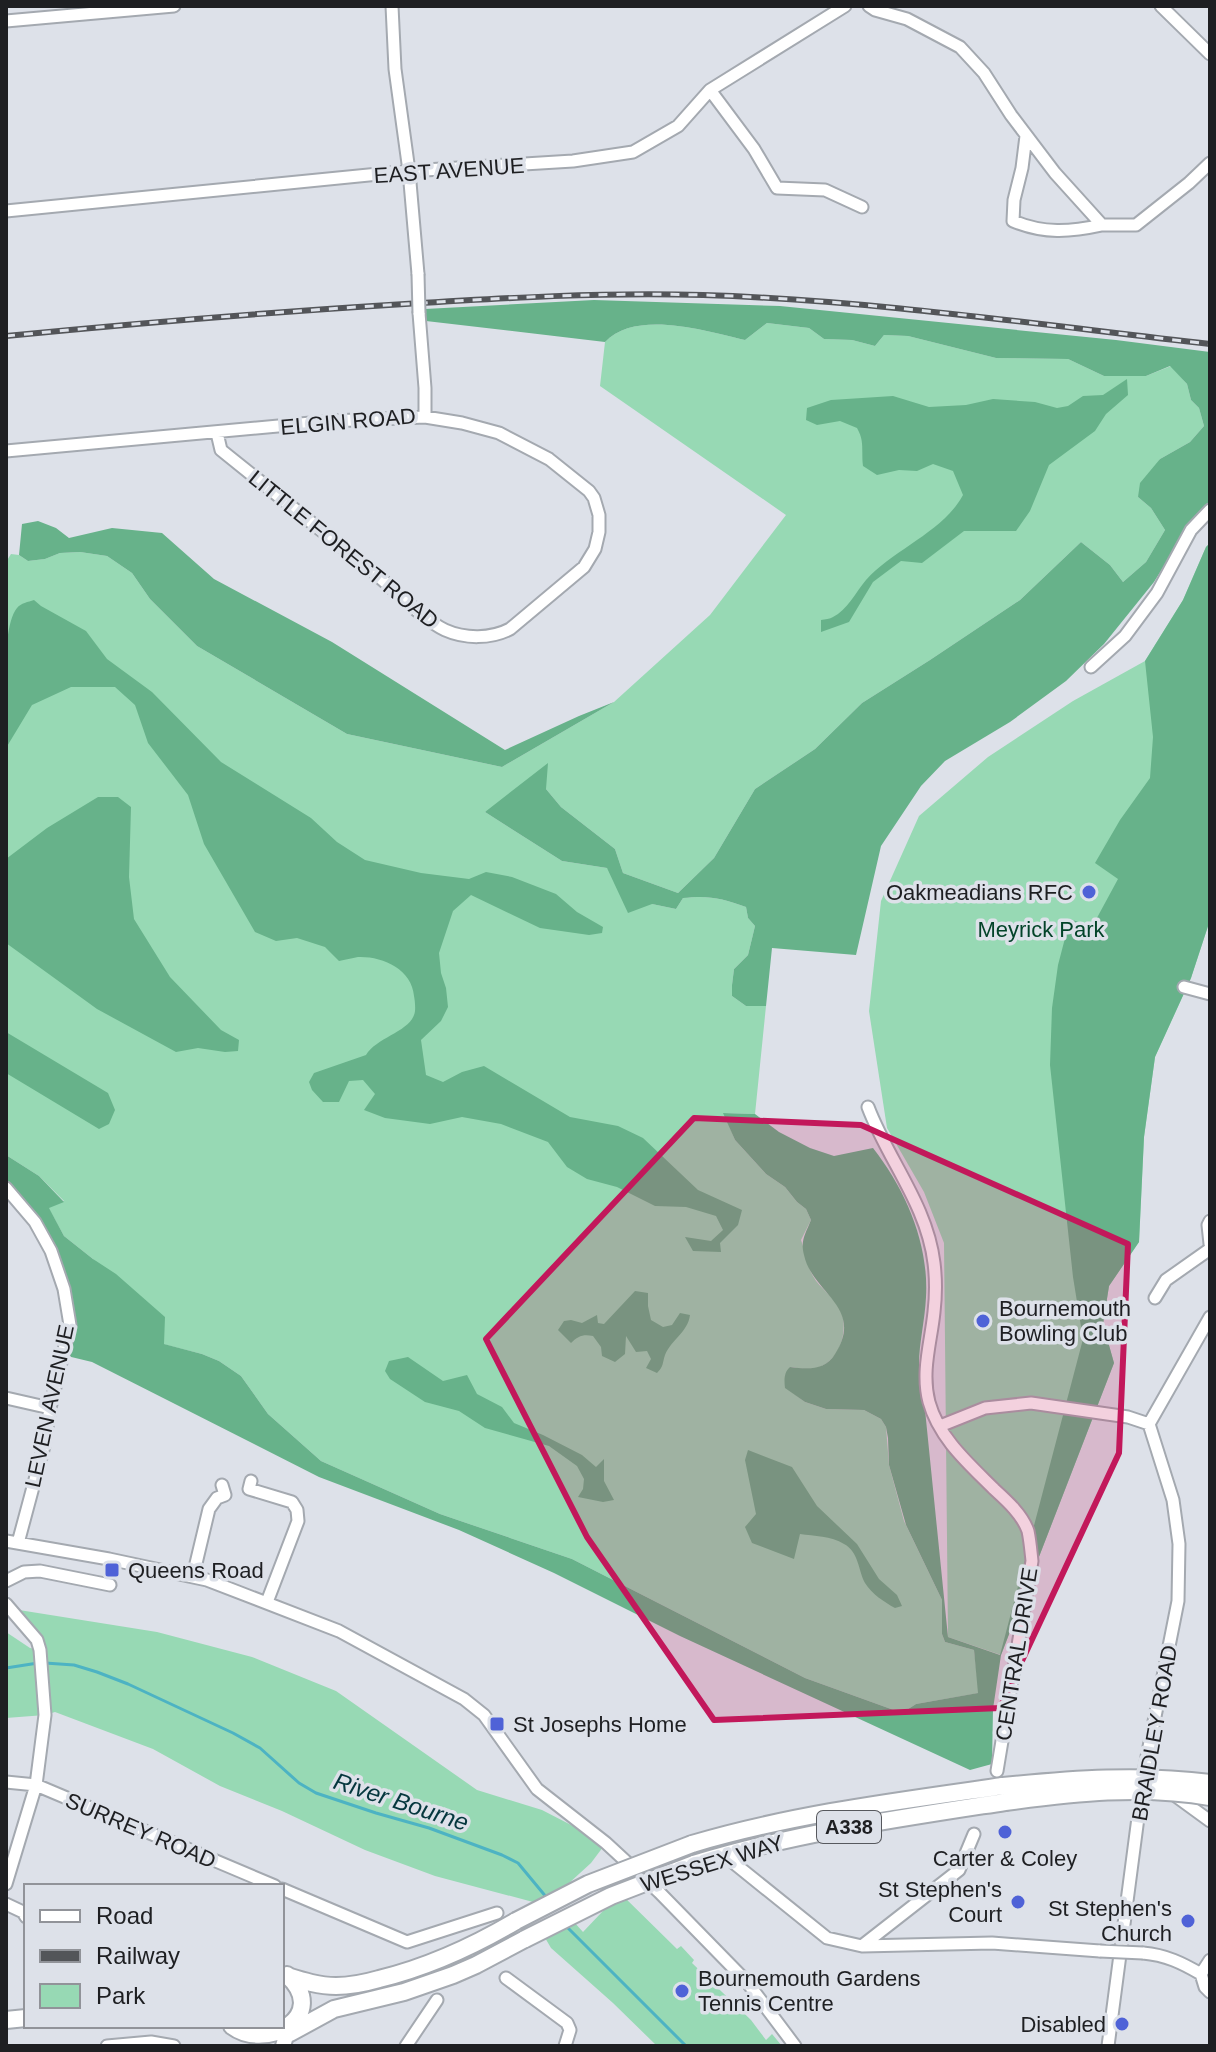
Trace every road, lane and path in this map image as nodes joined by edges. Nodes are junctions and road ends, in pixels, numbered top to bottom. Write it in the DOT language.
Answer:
graph roads {
  1 [pos="174,6"];
  2 [pos="392,6"];
  3 [pos="845,6"];
  4 [pos="869,6"];
  5 [pos="1161,6"];
  6 [pos="6,21"];
  7 [pos="1210,54"];
  8 [pos="710,90"];
  9 [pos="1026,136"];
  10 [pos="1210,163"];
  11 [pos="409,171"];
  12 [pos="862,207"];
  13 [pos="6,211"];
  14 [pos="1102,225"];
  15 [pos="425,417"];
  16 [pos="217,433"];
  17 [pos="6,451"];
  18 [pos="1210,510"];
  19 [pos="1091,667"];
  20 [pos="1184,987"];
  21 [pos="1210,994"];
  22 [pos="868,1107"];
  23 [pos="6,1188"];
  24 [pos="1210,1221"];
  25 [pos="1210,1246"];
  26 [pos="1155,1298"];
  27 [pos="1210,1317"];
  28 [pos="6,1398"];
  29 [pos="50,1408"];
  30 [pos="1149,1424"];
  31 [pos="940,1426"];
  32 [pos="251,1481"];
  33 [pos="227,1491"];
  34 [pos="12,1542"];
  35 [pos="193,1576"];
  36 [pos="6,1581"];
  37 [pos="110,1585"];
  38 [pos="267,1602"];
  39 [pos="6,1604"];
  40 [pos="8,1782"];
  41 [pos="1210,1783"];
  42 [pos="36,1785"];
  43 [pos="1143,1785"];
  44 [pos="1002,1787"];
  45 [pos="1210,1799"];
  46 [pos="1210,1821"];
  47 [pos="22,1827"];
  48 [pos="969,1840"];
  49 [pos="735,1864"];
  50 [pos="6,1882"];
  51 [pos="270,1884"];
  52 [pos="284,1890"];
  53 [pos="6,1904"];
  54 [pos="497,1913"];
  55 [pos="24,1914"];
  56 [pos="862,1946"];
  57 [pos="1210,1960"];
  58 [pos="285,1974"];
  59 [pos="1201,1974"];
  60 [pos="511,1979"];
  61 [pos="1210,1992"];
  62 [pos="437,2000"];
  63 [pos="225,2028"];
  64 [pos="243,2037"];
  65 [pos="286,2038"];
  66 [pos="107,2046"];
  67 [pos="174,2046"];
  68 [pos="406,2046"];
  69 [pos="565,2046"];
  70 [pos="795,2046"];
  71 [pos="1108,2046"];
  1 -- 6 [label="street"];
  2 -- 11 [label="street, ELGIN ROAD"];
  3 -- 8 [label="street, EAST AVENUE"];
  4 -- 9 [label="street"];
  5 -- 7 [label="street"];
  8 -- 11 [label="street, EAST AVENUE"];
  8 -- 12 [label="street"];
  9 -- 14 [label="street"];
  9 -- 14 [label="street"];
  10 -- 14 [label="street"];
  11 -- 13 [label="street, EAST AVENUE"];
  11 -- 15 [label="street, ELGIN ROAD, bridge"];
  15 -- 16 [label="street, ELGIN ROAD"];
  15 -- 16 [label="street, LITTLE FOREST ROAD"];
  16 -- 17 [label="street, ELGIN ROAD"];
  18 -- 19 [label="street"];
  20 -- 21 [label="street"];
  22 -- 31 [label="street, CENTRAL DRIVE"];
  23 -- 29 [label="street, LEVEN AVENUE"];
  24 -- 25 [label="street"];
  25 -- 26 [label="street"];
  27 -- 30 [label="street"];
  28 -- 29 [label="street"];
  29 -- 34 [label="street, LEVEN AVENUE"];
  30 -- 31 [label="street"];
  30 -- 43 [label="street, BRAIDLEY ROAD"];
  31 -- 44 [label="street, CENTRAL DRIVE"];
  32 -- 38 [label="street"];
  33 -- 35 [label="street"];
  34 -- 35 [label="street"];
  35 -- 38 [label="street"];
  36 -- 37 [label="street"];
  38 -- 70 [label="street"];
  39 -- 42 [label="street"];
  40 -- 42 [label="street, SURREY ROAD"];
  40 -- 47 [label="street"];
  41 -- 44 [label="highway, WESSEX WAY / A338, bridge"];
  42 -- 47 [label="street"];
  42 -- 51 [label="street, SURREY ROAD"];
  43 -- 46 [label="street"];
  43 -- 71 [label="street, BRAIDLEY ROAD"];
  44 -- 45 [label="highway, WESSEX WAY / A338, bridge"];
  44 -- 58 [label="highway, WESSEX WAY / A338, bridge"];
  44 -- 65 [label="highway, WESSEX WAY / A338, bridge"];
  47 -- 50 [label="street"];
  48 -- 56 [label="street"];
  49 -- 56 [label="street"];
  52 -- 54 [label="street"];
  53 -- 55 [label="street"];
  56 -- 59 [label="street, bridge"];
  57 -- 59 [label="street"];
  58 -- 65 [label="highway"];
  59 -- 61 [label="street"];
  60 -- 69 [label="street"];
  62 -- 68 [label="street"];
  63 -- 64 [label="highway"];
  64 -- 65 [label="highway"];
  66 -- 67 [label="street"];
}
